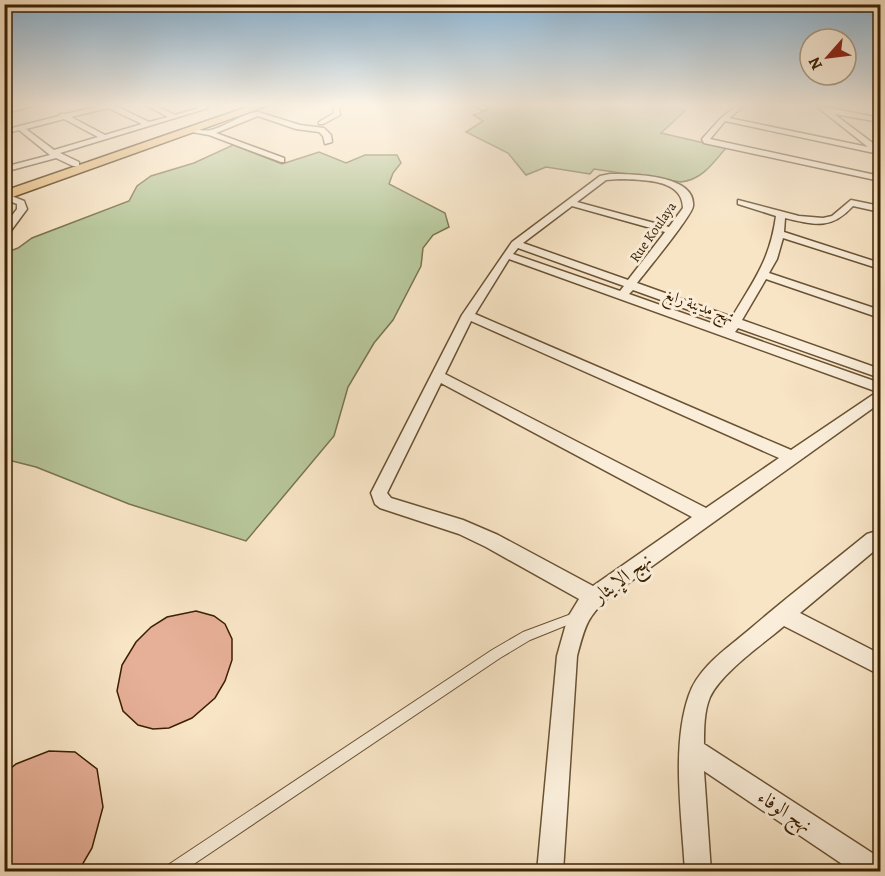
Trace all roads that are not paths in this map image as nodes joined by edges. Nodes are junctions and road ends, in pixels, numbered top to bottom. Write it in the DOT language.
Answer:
graph roads {
  1 [pos="44,146"];
  2 [pos="80,146"];
  3 [pos="130,146"];
  4 [pos="146,146"];
  5 [pos="244,146"];
  6 [pos="724,146"];
  7 [pos="859,146"];
  8 [pos="880,150"];
  9 [pos="55,154"];
  10 [pos="281,160"];
  11 [pos="76,164"];
  12 [pos="4,170"];
  13 [pos="880,179"];
  14 [pos="4,194"];
  15 [pos="741,202"];
  16 [pos="572,203"];
  17 [pos="22,209"];
  18 [pos="880,209"];
  19 [pos="782,214"];
  20 [pos="4,216"];
  21 [pos="673,231"];
  22 [pos="778,233"];
  23 [pos="4,234"];
  24 [pos="512,250"];
  25 [pos="880,266"];
  26 [pos="764,275"];
  27 [pos="632,284"];
  28 [pos="622,296"];
  29 [pos="880,314"];
  30 [pos="468,315"];
  31 [pos="737,322"];
  32 [pos="728,334"];
  33 [pos="880,374"];
  34 [pos="436,375"];
  35 [pos="880,388"];
  36 [pos="880,396"];
  37 [pos="793,458"];
  38 [pos="707,517"];
  39 [pos="877,539"];
  40 [pos="594,597"];
  41 [pos="782,614"];
  42 [pos="578,617"];
  43 [pos="880,665"];
  44 [pos="693,750"];
  45 [pos="170,872"];
  46 [pos="550,872"];
  47 [pos="698,872"];
  48 [pos="878,872"];
  1 -- 9 [label="street"];
  2 -- 9 [label="street"];
  3 -- 11 [label="main road"];
  4 -- 14 [label="main road"];
  5 -- 10 [label="street"];
  6 -- 13 [label="street"];
  7 -- 8 [label="street"];
  9 -- 11 [label="street"];
  9 -- 12 [label="street"];
  11 -- 14 [label="main road"];
  14 -- 17 [label="street"];
  15 -- 19 [label="street"];
  16 -- 21 [label="street"];
  16 -- 21 [label="street, Rue Koulaya"];
  16 -- 24 [label="street, Rue Koulaya"];
  17 -- 20 [label="street"];
  17 -- 23 [label="street"];
  18 -- 19 [label="street"];
  19 -- 22 [label="street"];
  21 -- 27 [label="street, Rue Koulaya"];
  22 -- 25 [label="street"];
  22 -- 26 [label="street"];
  24 -- 27 [label="street, نهج مدينة رابغ"];
  24 -- 28 [label="street, نهج مدينة رابغ"];
  24 -- 30 [label="street"];
  26 -- 29 [label="street"];
  26 -- 31 [label="street"];
  27 -- 28 [label="street, Rue Koulaya"];
  27 -- 31 [label="street, نهج مدينة رابغ"];
  28 -- 32 [label="street, نهج مدينة رابغ"];
  30 -- 34 [label="street"];
  30 -- 37 [label="street"];
  31 -- 32 [label="street"];
  31 -- 33 [label="street, نهج مدينة رابغ"];
  32 -- 35 [label="street, نهج مدينة رابغ"];
  34 -- 38 [label="street"];
  34 -- 40 [label="street"];
  36 -- 37 [label="street, نهج الإيثار"];
  37 -- 38 [label="street, نهج الإيثار"];
  38 -- 40 [label="street, نهج الإيثار"];
  39 -- 41 [label="street"];
  40 -- 42 [label="street, نهج الإيثار"];
  41 -- 43 [label="street"];
  41 -- 44 [label="street"];
  42 -- 45 [label="lane"];
  42 -- 46 [label="street, نهج الإيثار"];
  44 -- 47 [label="street"];
  44 -- 48 [label="street, نهج الوفاء"];
}
